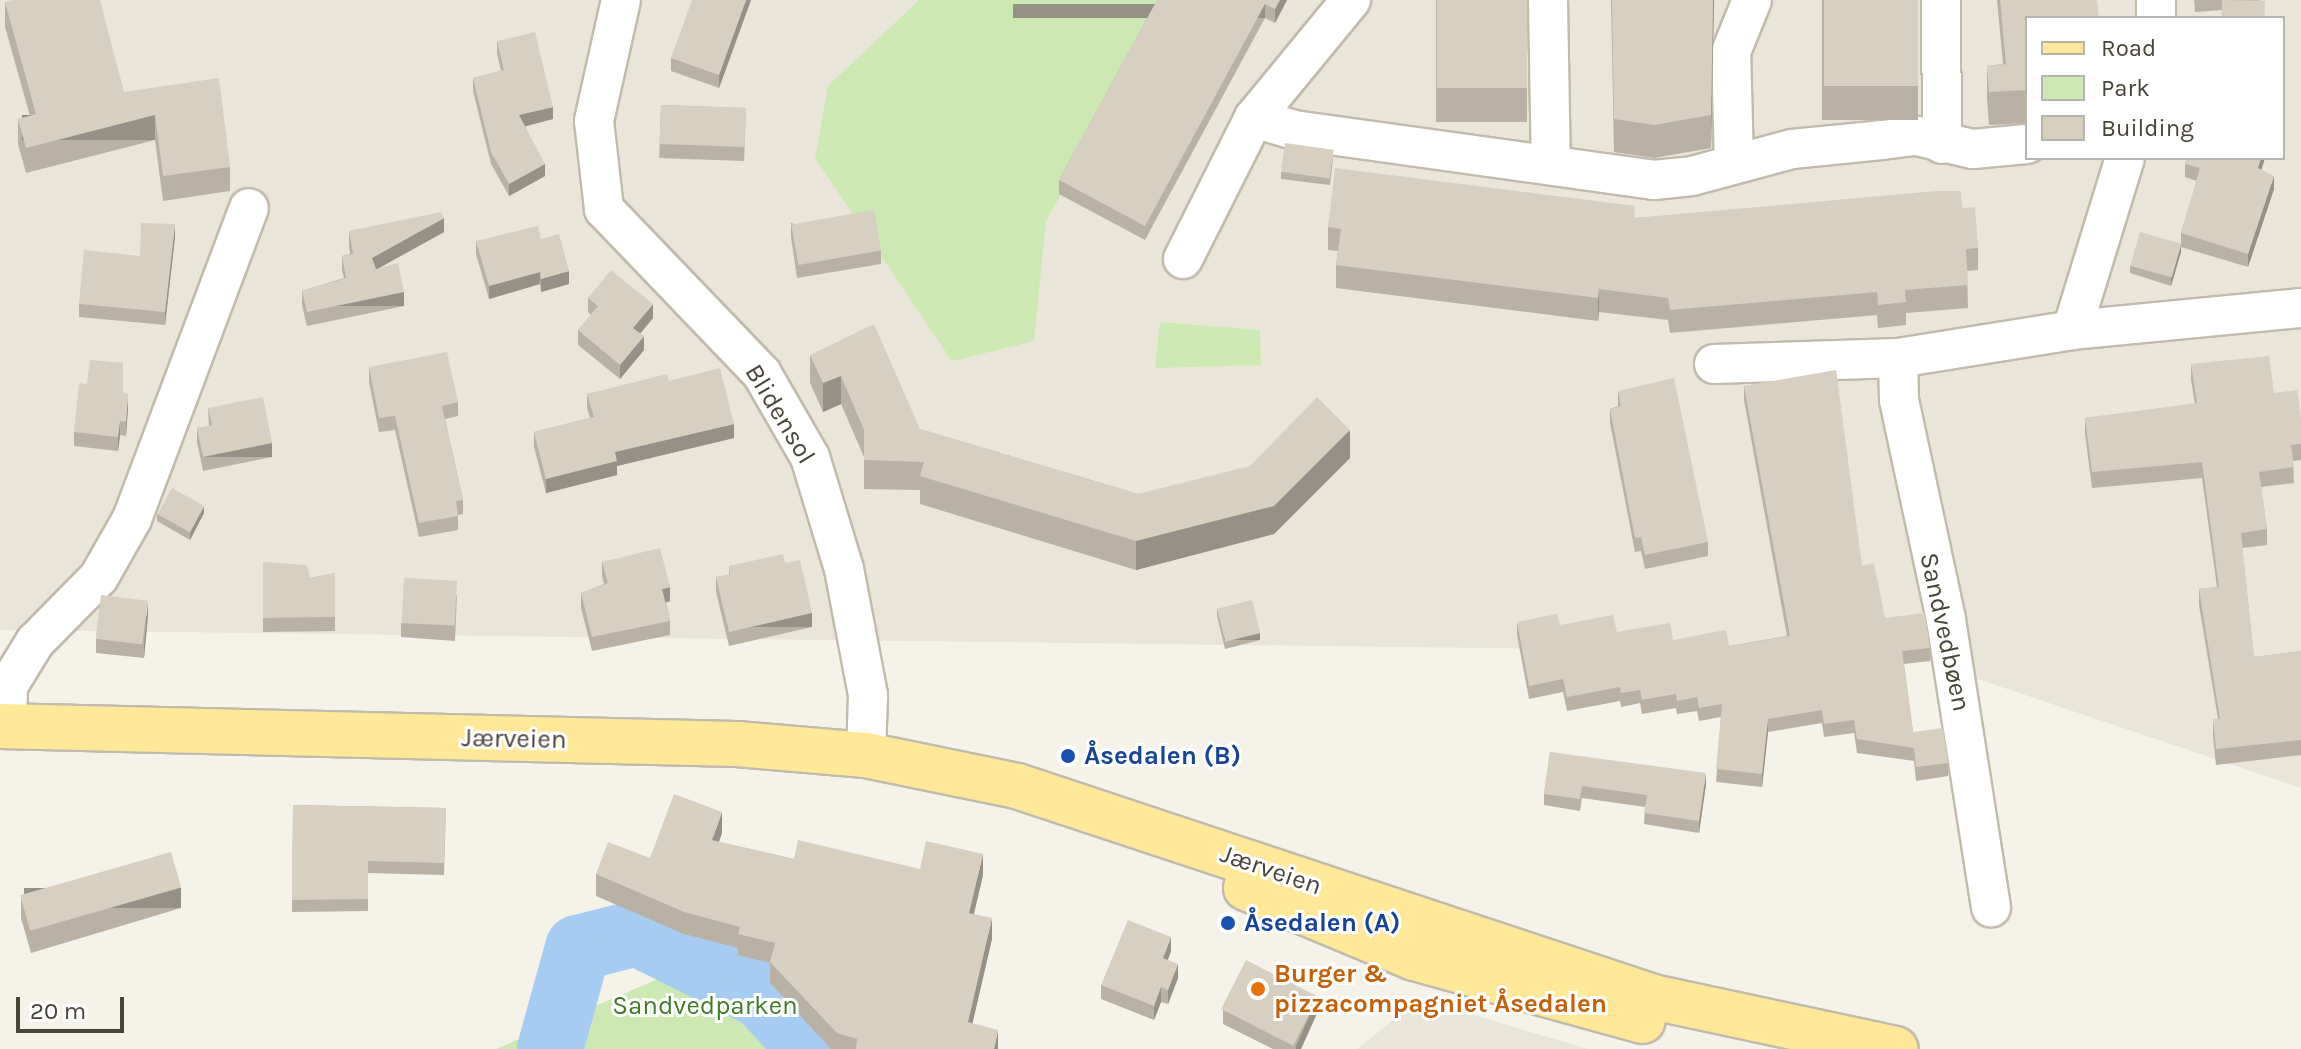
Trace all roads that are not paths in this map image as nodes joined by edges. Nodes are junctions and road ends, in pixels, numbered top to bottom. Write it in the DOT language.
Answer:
graph roads {
  1 [pos="621,0"];
  2 [pos="1351,0"];
  3 [pos="1548,0"];
  4 [pos="1752,0"];
  5 [pos="1941,0"];
  6 [pos="1254,118"];
  7 [pos="1942,144"];
  8 [pos="2025,144"];
  9 [pos="2124,160"];
  10 [pos="1734,163"];
  11 [pos="1551,164"];
  12 [pos="249,208"];
  13 [pos="1183,259"];
  14 [pos="2301,308"];
  15 [pos="2072,330"];
  16 [pos="1898,358"];
  17 [pos="1714,364"];
  18 [pos="3,726"];
  19 [pos="866,755"];
  20 [pos="1017,786"];
  21 [pos="1991,907"];
  22 [pos="1756,1049"];
  23 [pos="1895,1049"];
  1 -- 19 [label="street, Blidensol"];
  2 -- 6 [label="street"];
  3 -- 11 [label="street"];
  4 -- 10 [label="street"];
  5 -- 7 [label="street"];
  6 -- 11 [label="street"];
  6 -- 13 [label="street"];
  7 -- 8 [label="street"];
  7 -- 10 [label="street"];
  9 -- 15 [label="street"];
  10 -- 11 [label="street"];
  12 -- 18 [label="street, Jærveien"];
  14 -- 15 [label="street"];
  15 -- 16 [label="street"];
  16 -- 17 [label="street"];
  16 -- 21 [label="street, Sandvedbøen"];
  18 -- 19 [label="main road, Jærveien"];
  19 -- 20 [label="main road, Jærveien"];
  20 -- 22 [label="main road, Jærveien"];
  20 -- 23 [label="main road, Jærveien"];
}
